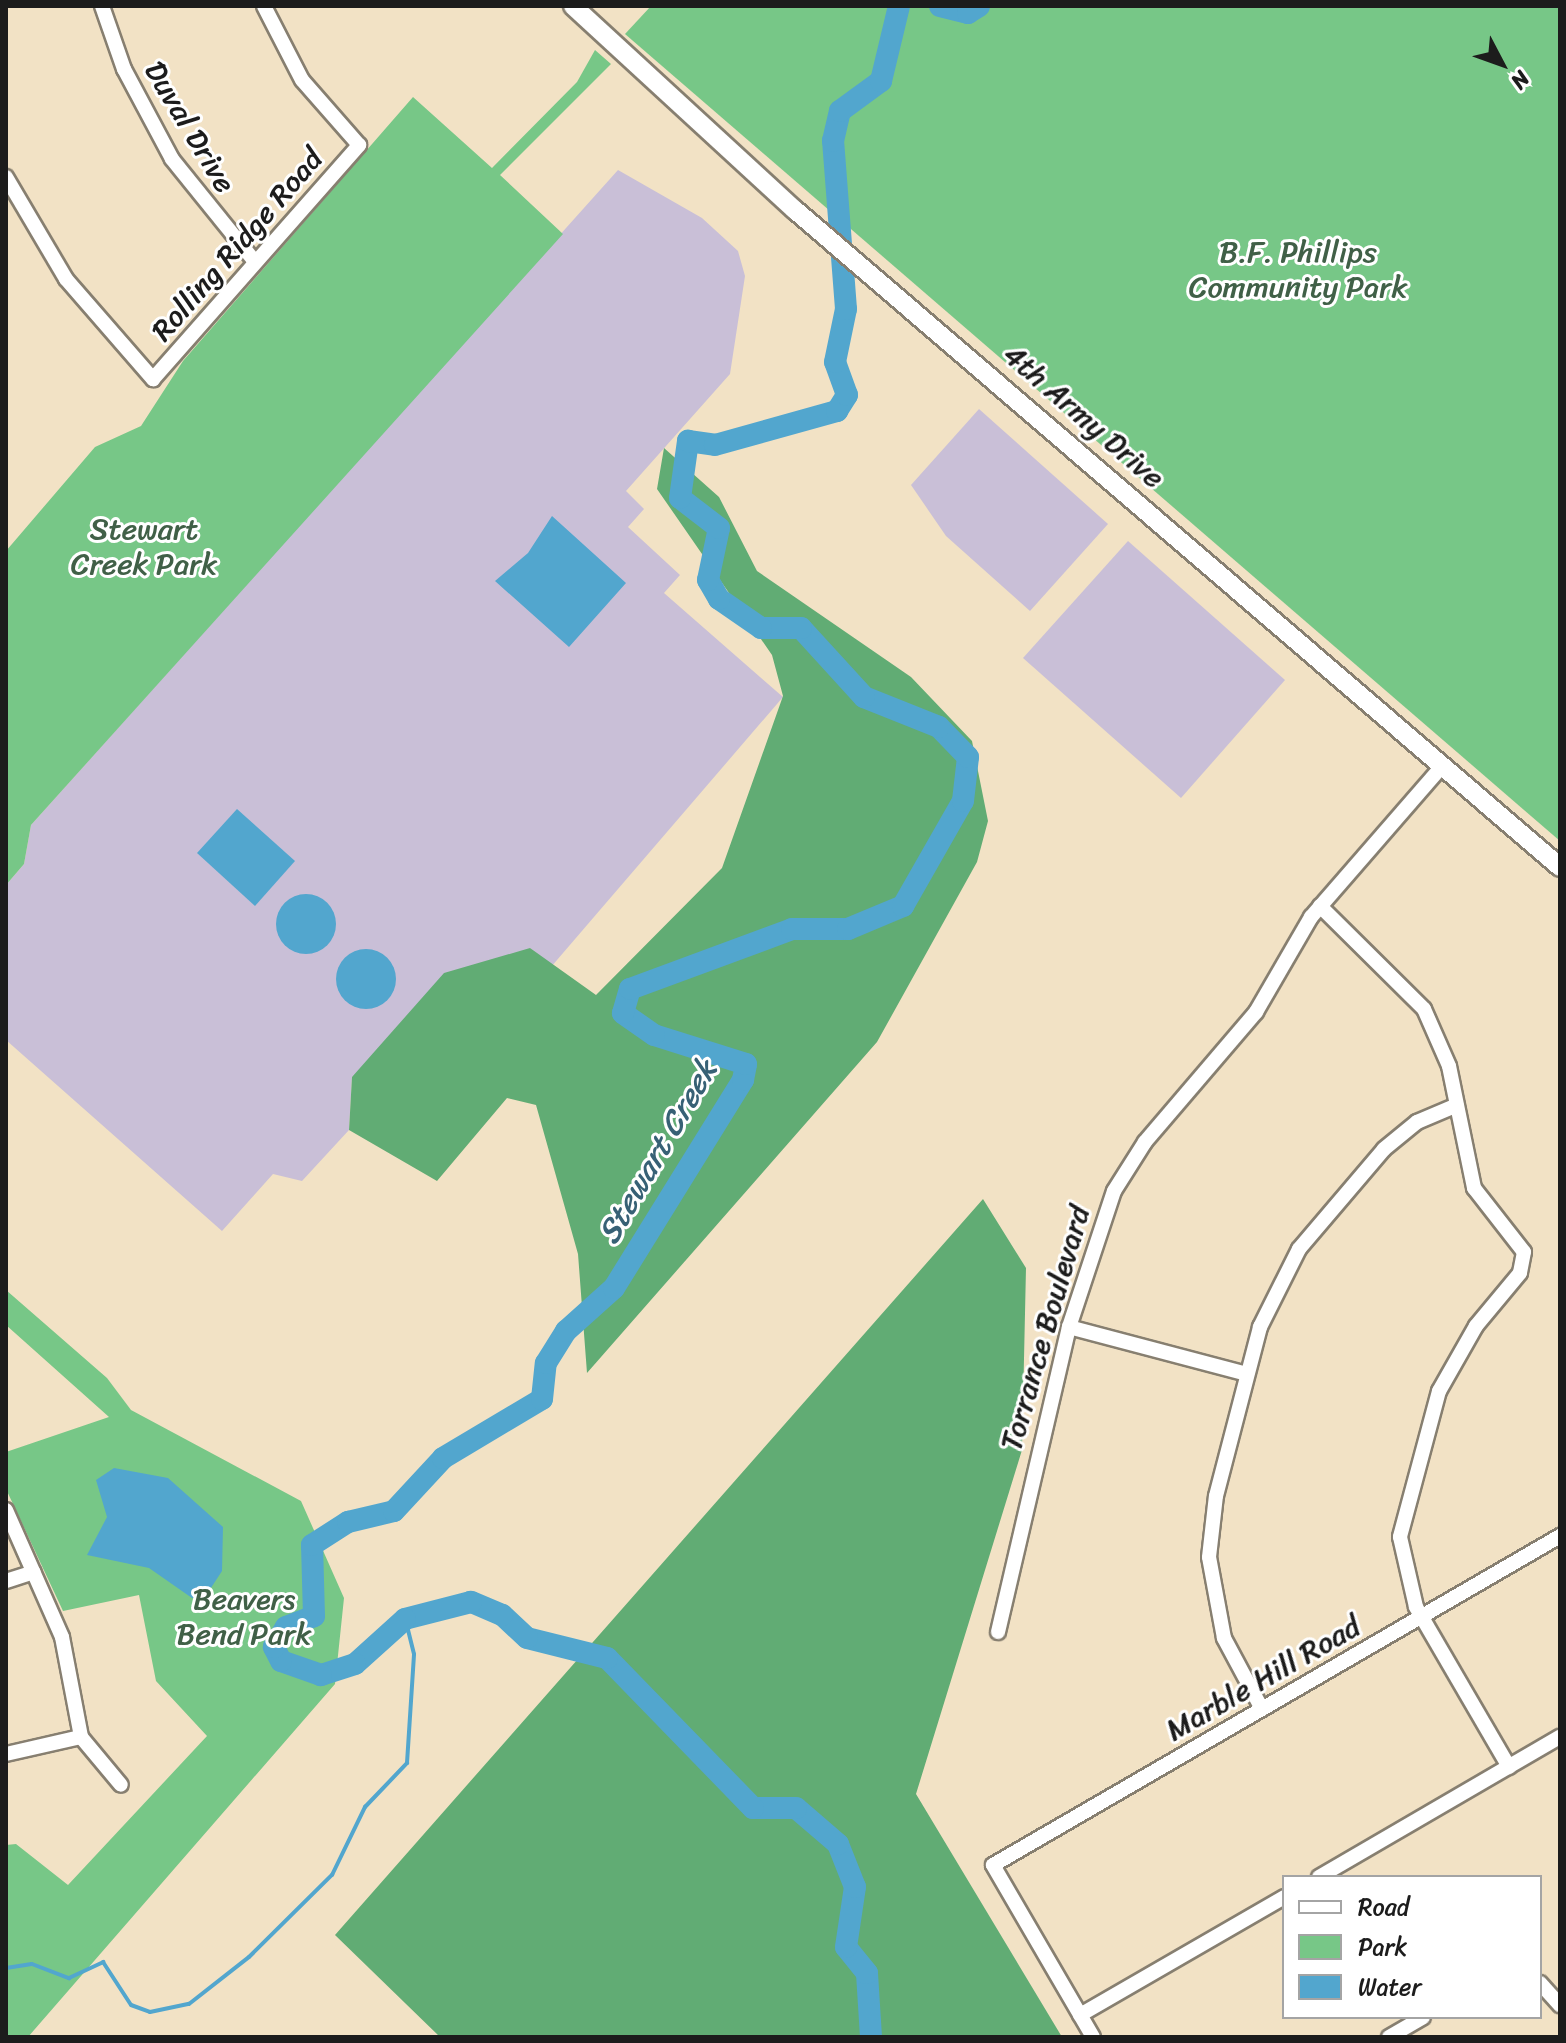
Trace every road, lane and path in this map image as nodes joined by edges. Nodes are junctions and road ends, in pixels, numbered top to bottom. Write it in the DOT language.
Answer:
graph roads {
  1 [pos="102,6"];
  2 [pos="264,6"];
  3 [pos="573,6"];
  4 [pos="6,177"];
  5 [pos="255,262"];
  6 [pos="1443,765"];
  7 [pos="1560,867"];
  8 [pos="1320,906"];
  9 [pos="1457,1105"];
  10 [pos="1069,1327"];
  11 [pos="1247,1374"];
  12 [pos="6,1510"];
  13 [pos="1560,1536"];
  14 [pos="34,1572"];
  15 [pos="6,1581"];
  16 [pos="1421,1617"];
  17 [pos="998,1632"];
  18 [pos="1262,1709"];
  19 [pos="81,1737"];
  20 [pos="1560,1737"];
  21 [pos="6,1754"];
  22 [pos="1509,1767"];
  23 [pos="121,1785"];
  24 [pos="1322,1875"];
  25 [pos="1282,1898"];
  26 [pos="1542,1985"];
  27 [pos="1560,2005"];
  28 [pos="1080,2015"];
  29 [pos="1420,2019"];
  30 [pos="1093,2037"];
  31 [pos="1389,2037"];
  1 -- 5 [label="street, Duval Drive"];
  2 -- 5 [label="street, Rolling Ridge Road"];
  3 -- 6 [label="street, 4th Army Drive"];
  4 -- 5 [label="street, Rolling Ridge Road"];
  6 -- 7 [label="street, 4th Army Drive"];
  6 -- 8 [label="street, Torrance Boulevard"];
  8 -- 9 [label="street"];
  8 -- 10 [label="street, Torrance Boulevard"];
  9 -- 11 [label="street"];
  9 -- 16 [label="street"];
  10 -- 11 [label="street"];
  10 -- 17 [label="street, Torrance Boulevard"];
  11 -- 18 [label="street"];
  12 -- 14 [label="street"];
  13 -- 16 [label="street, Marble Hill Road"];
  14 -- 15 [label="street"];
  14 -- 19 [label="street"];
  16 -- 18 [label="street, Marble Hill Road"];
  16 -- 22 [label="street"];
  18 -- 28 [label="street, Marble Hill Road"];
  19 -- 21 [label="street"];
  19 -- 23 [label="street"];
  20 -- 22 [label="street"];
  22 -- 24 [label="street"];
  25 -- 28 [label="street"];
  26 -- 27 [label="street"];
  28 -- 30 [label="street"];
  29 -- 31 [label="street"];
}
